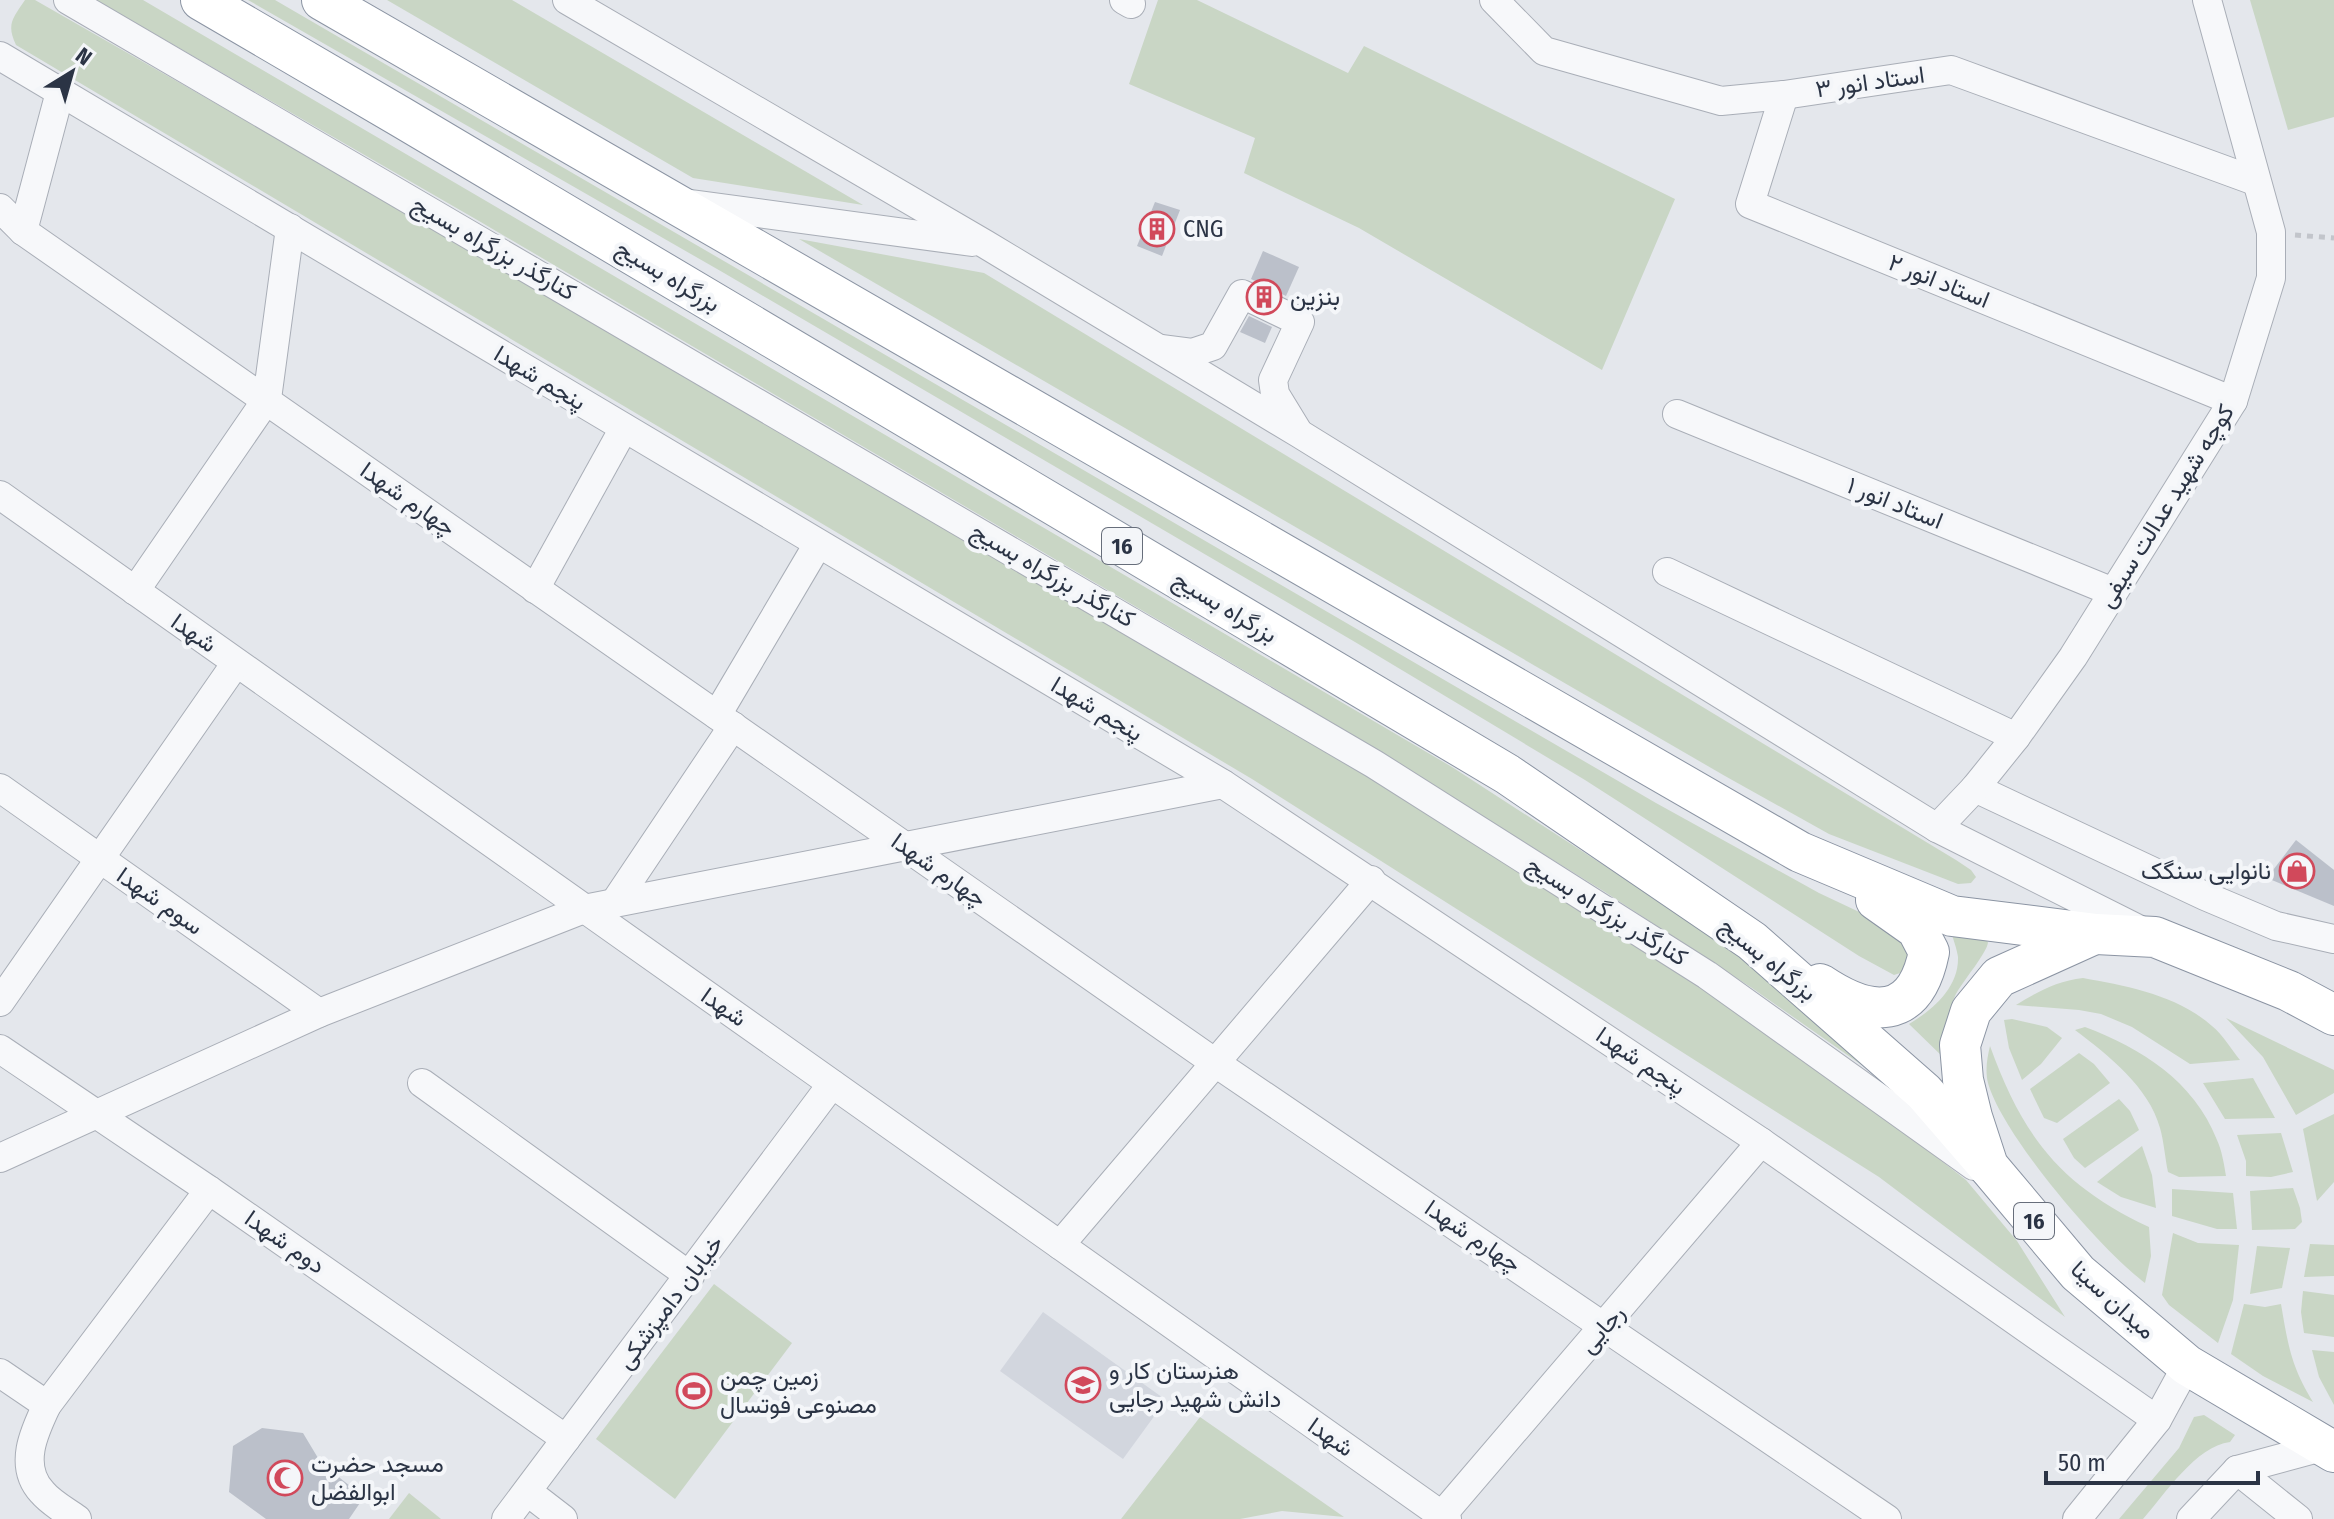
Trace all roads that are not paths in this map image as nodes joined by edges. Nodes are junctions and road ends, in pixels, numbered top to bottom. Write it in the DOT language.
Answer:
graph roads {
  1 [pos="68,0"];
  2 [pos="201,0"];
  3 [pos="322,0"];
  4 [pos="567,0"];
  5 [pos="1494,0"];
  6 [pos="2207,0"];
  7 [pos="0,56"];
  8 [pos="60,92"];
  9 [pos="1784,95"];
  10 [pos="2255,181"];
  11 [pos="670,201"];
  12 [pos="0,208"];
  13 [pos="290,228"];
  14 [pos="23,231"];
  15 [pos="985,244"];
  16 [pos="1154,347"];
  17 [pos="267,399"];
  18 [pos="2233,401"];
  19 [pos="1677,414"];
  20 [pos="624,428"];
  21 [pos="1300,434"];
  22 [pos="2,502"];
  23 [pos="818,544"];
  24 [pos="1667,572"];
  25 [pos="535,589"];
  26 [pos="135,591"];
  27 [pos="2113,592"];
  28 [pos="236,663"];
  29 [pos="725,721"];
  30 [pos="2016,737"];
  31 [pos="1223,784"];
  32 [pos="0,788"];
  33 [pos="1975,788"];
  34 [pos="1937,828"];
  35 [pos="907,847"];
  36 [pos="1800,852"];
  37 [pos="99,858"];
  38 [pos="1371,880"];
  39 [pos="615,902"];
  40 [pos="584,909"];
  41 [pos="2096,934"];
  42 [pos="2155,937"];
  43 [pos="2334,939"];
  44 [pos="1752,941"];
  45 [pos="0,1002"];
  46 [pos="319,1013"];
  47 [pos="2334,1015"];
  48 [pos="0,1049"];
  49 [pos="1217,1064"];
  50 [pos="422,1083"];
  51 [pos="832,1084"];
  52 [pos="94,1114"];
  53 [pos="1761,1142"];
  54 [pos="0,1158"];
  55 [pos="2000,1179"];
  56 [pos="209,1190"];
  57 [pos="1060,1245"];
  58 [pos="690,1276"];
  59 [pos="1606,1326"];
  60 [pos="2187,1365"];
  61 [pos="0,1373"];
  62 [pos="47,1405"];
  63 [pos="2157,1420"];
  64 [pos="566,1439"];
  65 [pos="2328,1450"];
  66 [pos="2237,1470"];
  67 [pos="528,1492"];
  68 [pos="1445,1517"];
  69 [pos="77,1519"];
  70 [pos="506,1519"];
  71 [pos="563,1519"];
  72 [pos="1887,1519"];
  73 [pos="2077,1519"];
  74 [pos="2191,1519"];
  75 [pos="2298,1519"];
  1 -- 55 [label="street, کنارگذر بزرگراه بسیج"];
  2 -- 44 [label="highway, بزرگراه بسیج / 16"];
  3 -- 11 [label="highway, 16"];
  4 -- 15 [label="street"];
  5 -- 9 [label="street, استاد انور ۳"];
  6 -- 10 [label="street, کوچه شهید عدالت سیفی"];
  7 -- 8 [label="street, پنجم شهدا"];
  8 -- 13 [label="street, پنجم شهدا"];
  8 -- 14 [label="street"];
  9 -- 10 [label="street, استاد انور ۳"];
  9 -- 18 [label="street, استاد انور ۲"];
  10 -- 18 [label="street, کوچه شهید عدالت سیفی"];
  11 -- 15 [label="street"];
  11 -- 36 [label="highway, 16"];
  12 -- 14 [label="street, چهارم شهدا"];
  13 -- 17 [label="street"];
  13 -- 20 [label="street, پنجم شهدا"];
  14 -- 17 [label="street, چهارم شهدا"];
  15 -- 16 [label="street"];
  16 -- 21 [label="street"];
  16 -- 21 [label="street"];
  17 -- 25 [label="street, چهارم شهدا"];
  17 -- 26 [label="street"];
  18 -- 27 [label="street, کوچه شهید عدالت سیفی"];
  19 -- 27 [label="street, استاد انور ۱"];
  20 -- 23 [label="street, پنجم شهدا"];
  20 -- 25 [label="street"];
  21 -- 34 [label="street"];
  22 -- 26 [label="street, شهدا"];
  23 -- 29 [label="street"];
  23 -- 31 [label="street, پنجم شهدا"];
  24 -- 30 [label="street"];
  25 -- 29 [label="street, چهارم شهدا"];
  26 -- 28 [label="street, شهدا"];
  27 -- 30 [label="street, کوچه شهید عدالت سیفی"];
  28 -- 37 [label="street"];
  28 -- 40 [label="street, شهدا"];
  29 -- 35 [label="street, چهارم شهدا"];
  29 -- 39 [label="street"];
  30 -- 33 [label="street, کوچه شهید عدالت سیفی"];
  31 -- 35 [label="street"];
  31 -- 38 [label="street, پنجم شهدا"];
  32 -- 37 [label="street, سوم شهدا"];
  33 -- 34 [label="street, کوچه شهید عدالت سیفی"];
  33 -- 43 [label="street"];
  34 -- 42 [label="street"];
  35 -- 39 [label="street"];
  35 -- 49 [label="street, چهارم شهدا"];
  36 -- 41 [label="highway, 16"];
  36 -- 44 [label="highway"];
  37 -- 45 [label="street"];
  37 -- 46 [label="street, سوم شهدا"];
  38 -- 49 [label="street"];
  38 -- 53 [label="street, پنجم شهدا"];
  39 -- 40 [label="street"];
  40 -- 46 [label="street"];
  40 -- 51 [label="street, شهدا"];
  41 -- 42 [label="highway, میدان سینا / 16"];
  41 -- 55 [label="highway, میدان سینا / 16"];
  42 -- 47 [label="highway, میدان سینا / 16"];
  44 -- 55 [label="highway, بزرگراه بسیج / 16"];
  46 -- 52 [label="street"];
  48 -- 52 [label="street, دوم شهدا"];
  49 -- 57 [label="street"];
  49 -- 59 [label="street, چهارم شهدا"];
  50 -- 58 [label="street"];
  51 -- 57 [label="street, شهدا"];
  51 -- 58 [label="street, خیابان دامپزشکی"];
  52 -- 54 [label="street"];
  52 -- 56 [label="street, دوم شهدا"];
  53 -- 59 [label="street, رجایی"];
  53 -- 63 [label="street, پنجم شهدا"];
  55 -- 60 [label="highway, میدان سینا / 16"];
  56 -- 62 [label="street"];
  56 -- 64 [label="street, دوم شهدا"];
  57 -- 68 [label="street, شهدا"];
  58 -- 64 [label="street, خیابان دامپزشکی"];
  59 -- 68 [label="street, رجایی"];
  59 -- 72 [label="street, چهارم شهدا"];
  60 -- 63 [label="street"];
  60 -- 65 [label="highway, میدان سینا / 16"];
  61 -- 62 [label="street"];
  62 -- 69 [label="street"];
  63 -- 73 [label="street"];
  64 -- 67 [label="street, خیابان دامپزشکی"];
  65 -- 66 [label="street"];
  66 -- 74 [label="street"];
  66 -- 75 [label="street"];
  67 -- 70 [label="street, خیابان دامپزشکی"];
  67 -- 71 [label="street"];
}
